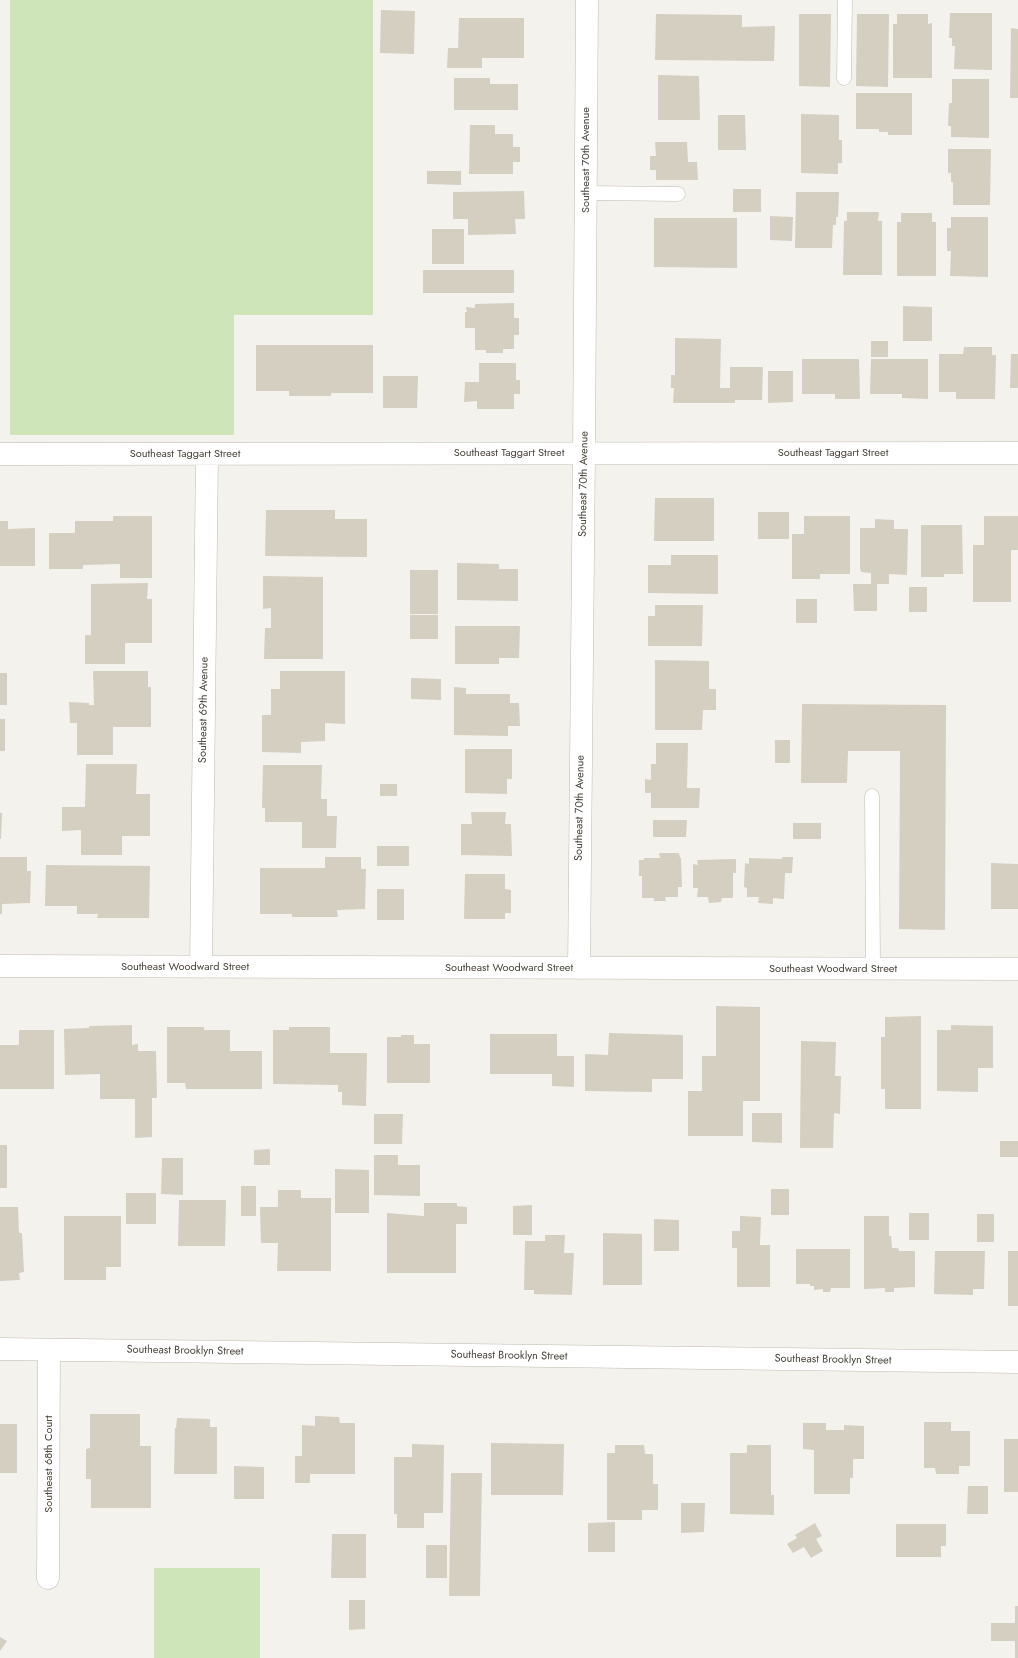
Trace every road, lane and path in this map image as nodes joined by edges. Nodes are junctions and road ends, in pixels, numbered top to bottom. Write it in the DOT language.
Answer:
graph roads {
  1 [pos="587,0"];
  2 [pos="845,0"];
  3 [pos="844,78"];
  4 [pos="586,193"];
  5 [pos="678,194"];
  6 [pos="584,453"];
  7 [pos="1018,453"];
  8 [pos="0,454"];
  9 [pos="208,454"];
  10 [pos="872,796"];
  11 [pos="0,966"];
  12 [pos="201,967"];
  13 [pos="578,968"];
  14 [pos="873,969"];
  15 [pos="1018,969"];
  16 [pos="0,1349"];
  17 [pos="49,1350"];
  18 [pos="1018,1362"];
  19 [pos="48,1578"];
  1 -- 4 [label="street, Southeast 70th Avenue"];
  2 -- 3 [label="lane"];
  4 -- 5 [label="lane"];
  4 -- 6 [label="street, Southeast 70th Avenue"];
  6 -- 7 [label="street, Southeast Taggart Street"];
  6 -- 9 [label="street, Southeast Taggart Street"];
  6 -- 13 [label="street, Southeast 70th Avenue"];
  8 -- 9 [label="street, Southeast Taggart Street"];
  9 -- 12 [label="street, Southeast 69th Avenue"];
  10 -- 14 [label="lane"];
  11 -- 12 [label="street, Southeast Woodward Street"];
  12 -- 13 [label="street, Southeast Woodward Street"];
  13 -- 14 [label="street, Southeast Woodward Street"];
  14 -- 15 [label="street, Southeast Woodward Street"];
  16 -- 17 [label="street, Southeast Brooklyn Street"];
  17 -- 18 [label="street, Southeast Brooklyn Street"];
  17 -- 19 [label="street, Southeast 68th Court"];
}
